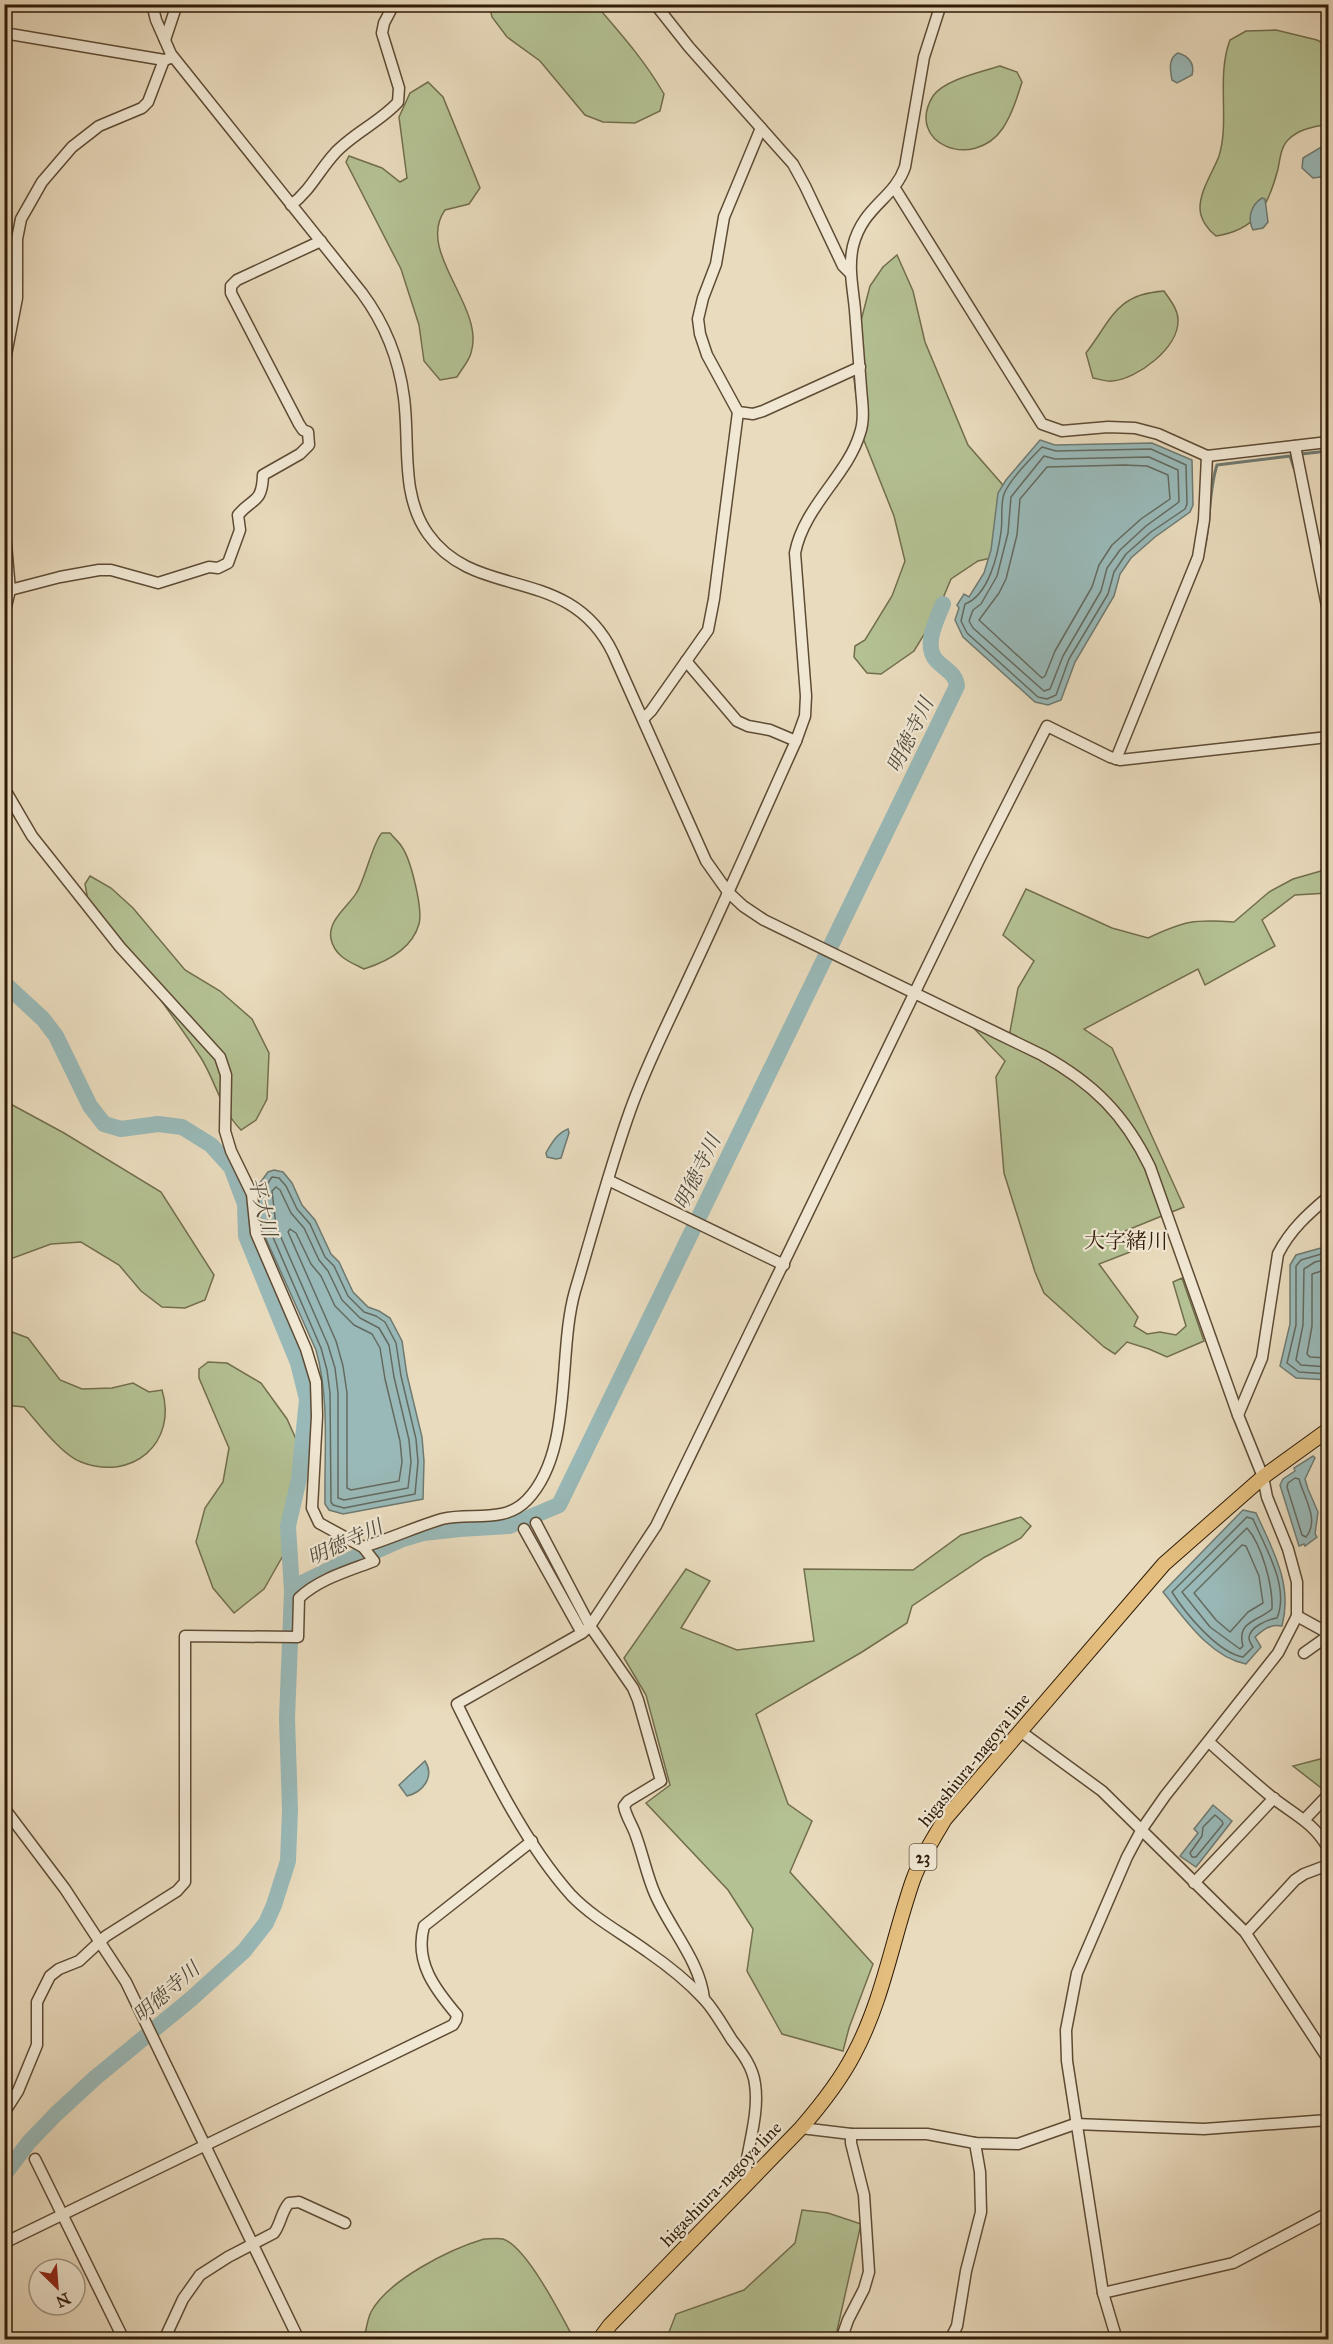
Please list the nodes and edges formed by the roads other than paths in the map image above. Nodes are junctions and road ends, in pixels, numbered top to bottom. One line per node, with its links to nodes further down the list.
1 (152, 4): 7 (street)
2 (177, 4): 7 (street)
3 (394, 4): 11 (street)
4 (655, 4): 9 (street)
5 (941, 4): 10 (street)
6 (4, 33): 8 (street)
7 (165, 40): 8 (street)
8 (169, 59): 11 (street); 15 (street)
9 (761, 128): 13 (street); 18 (street)
10 (894, 187): 13 (street); 21 (street)
11 (291, 205): 12 (street)
12 (321, 241): 23 (street); 27 (street)
13 (850, 273): 17 (street)
14 (4, 287): 15 (street)
15 (16, 290): 16 (street)
16 (4, 364)
17 (860, 367): 18 (street); 29 (street)
18 (738, 412): 26 (street)
19 (1329, 442): 20 (street)
20 (1295, 446): 21 (street); 24 (street)
21 (1207, 456): 30 (street)
22 (4, 521): 23 (street)
23 (9, 590): 25 (street)
24 (1329, 611)
25 (4, 615)
26 (686, 661): 27 (street); 29 (street)
27 (643, 718): 32 (street)
28 (1329, 737): 30 (street)
29 (796, 741): 32 (street)
30 (1116, 759): 33 (street)
31 (4, 788): 42 (street)
32 (728, 892): 33 (street); 34 (street)
33 (915, 993): 36 (street); 37 (street)
34 (608, 1179): 36 (street); 42 (street)
35 (1329, 1197): 37 (street)
36 (784, 1265): 44 (street)
37 (1238, 1415): 39 (street)
38 (1329, 1430): 39 (main road, higashiura-nagoya line / 23)
39 (1263, 1476): 43 (street); 47 (main road, higashiura-nagoya line / 23)
40 (536, 1522): 44 (street)
41 (524, 1529): 44 (street)
42 (363, 1547): 59 (street)
43 (1297, 1616): 45 (street); 48 (street)
44 (586, 1629): 54 (street); 60 (street)
45 (1329, 1634): 46 (street)
46 (1304, 1653)
47 (1020, 1731): 53 (street); 65 (main road, higashiura-nagoya line / 23)
48 (1209, 1742): 50 (street); 53 (street)
49 (1329, 1796): 52 (street)
50 (1274, 1798): 52 (street); 57 (street)
51 (4, 1808): 59 (street)
52 (1305, 1819): 55 (street)
53 (1142, 1829): 57 (street); 64 (street)
54 (532, 1841): 60 (street); 68 (street)
55 (1329, 1848)
56 (1329, 1865): 58 (street)
57 (1194, 1883): 58 (street)
58 (1246, 1933): 61 (street)
59 (101, 1941): 62 (street); 68 (street)
60 (704, 1999): 70 (street)
61 (1329, 2059)
62 (4, 2112)
63 (1329, 2120): 64 (street)
64 (1075, 2124): 67 (street); 76 (street)
65 (801, 2128): 66 (street); 70 (main road, higashiura-nagoya line / 23)
66 (851, 2134): 67 (street); 81 (street)
67 (975, 2143): 82 (street)
68 (206, 2147): 72 (street); 75 (street)
69 (35, 2160): 72 (street)
70 (751, 2179): 80 (main road, higashiura-nagoya line / 23)
71 (1329, 2213): 76 (street)
72 (64, 2215): 74 (street); 77 (street)
73 (345, 2223): 75 (street)
74 (4, 2243)
75 (251, 2244): 78 (street); 79 (street)
76 (1103, 2293): 83 (street)
77 (124, 2340)
78 (164, 2340)
79 (299, 2340)
80 (599, 2340)
81 (842, 2340)
82 (950, 2340)
83 (1117, 2340)

